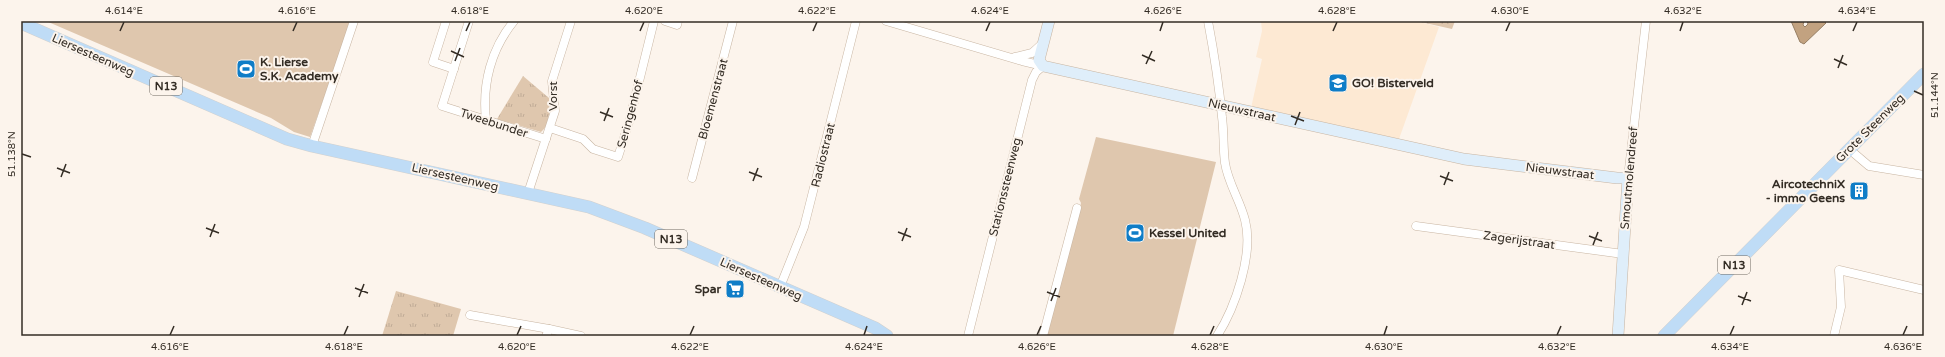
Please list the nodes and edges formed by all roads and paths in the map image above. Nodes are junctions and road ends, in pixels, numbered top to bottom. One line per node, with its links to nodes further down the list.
1 (354, 21): 25 (street)
2 (446, 21): 19 (street)
3 (469, 21): 19 (street)
4 (514, 21): 22 (street)
5 (570, 21): 23 (street, Vorst)
6 (654, 21): 23 (street, Seringenhof)
7 (665, 21): 8 (street)
8 (678, 21)
9 (733, 21): 28 (street, Bloemenstraat)
10 (856, 21): 34 (street, Radiostraat)
11 (886, 21): 17 (street, Nieuwstraat)
12 (1049, 21): 16 (street)
13 (1208, 21): 21 (street)
14 (1646, 21): 29 (street, Smoutmolendreef)
15 (21, 23): 25 (main road, Liersesteenweg / N13)
16 (1043, 42): 17 (street); 18 (street)
17 (1012, 57): 18 (street, Nieuwstraat)
18 (1043, 66): 21 (street, Nieuwstraat); 40 (street, Stationssteenweg)
19 (454, 69): 22 (street, Tweebunder)
20 (1924, 74): 26 (main road, Grote Steenweg / N13)
21 (1220, 105): 29 (street, Nieuwstraat); 42 (street)
22 (486, 120): 24 (street, Tweebunder)
23 (550, 128): 24 (street, Vorst)
24 (546, 139): 30 (street, Vorst)
25 (312, 146): 30 (main road, Liersesteenweg / N13)
26 (1849, 149): 27 (street); 44 (main road, Grote Steenweg / N13)
27 (1924, 175)
28 (692, 178)
29 (1628, 178): 33 (street, Smoutmolendreef)
30 (528, 193): 34 (main road, Liersesteenweg / N13)
31 (1077, 208): 41 (street)
32 (1416, 226): 33 (street, Zagerijstraat)
33 (1623, 254): 43 (street, Smoutmolendreef)
34 (780, 287): 39 (main road, Liersesteenweg / N13)
35 (1924, 290): 45 (street)
36 (470, 315): 37 (street)
37 (548, 333): 38 (street)
38 (581, 336)
39 (888, 336)
40 (968, 336)
41 (1043, 336)
42 (1217, 336)
43 (1618, 336)
44 (1664, 336)
45 (1834, 336)

